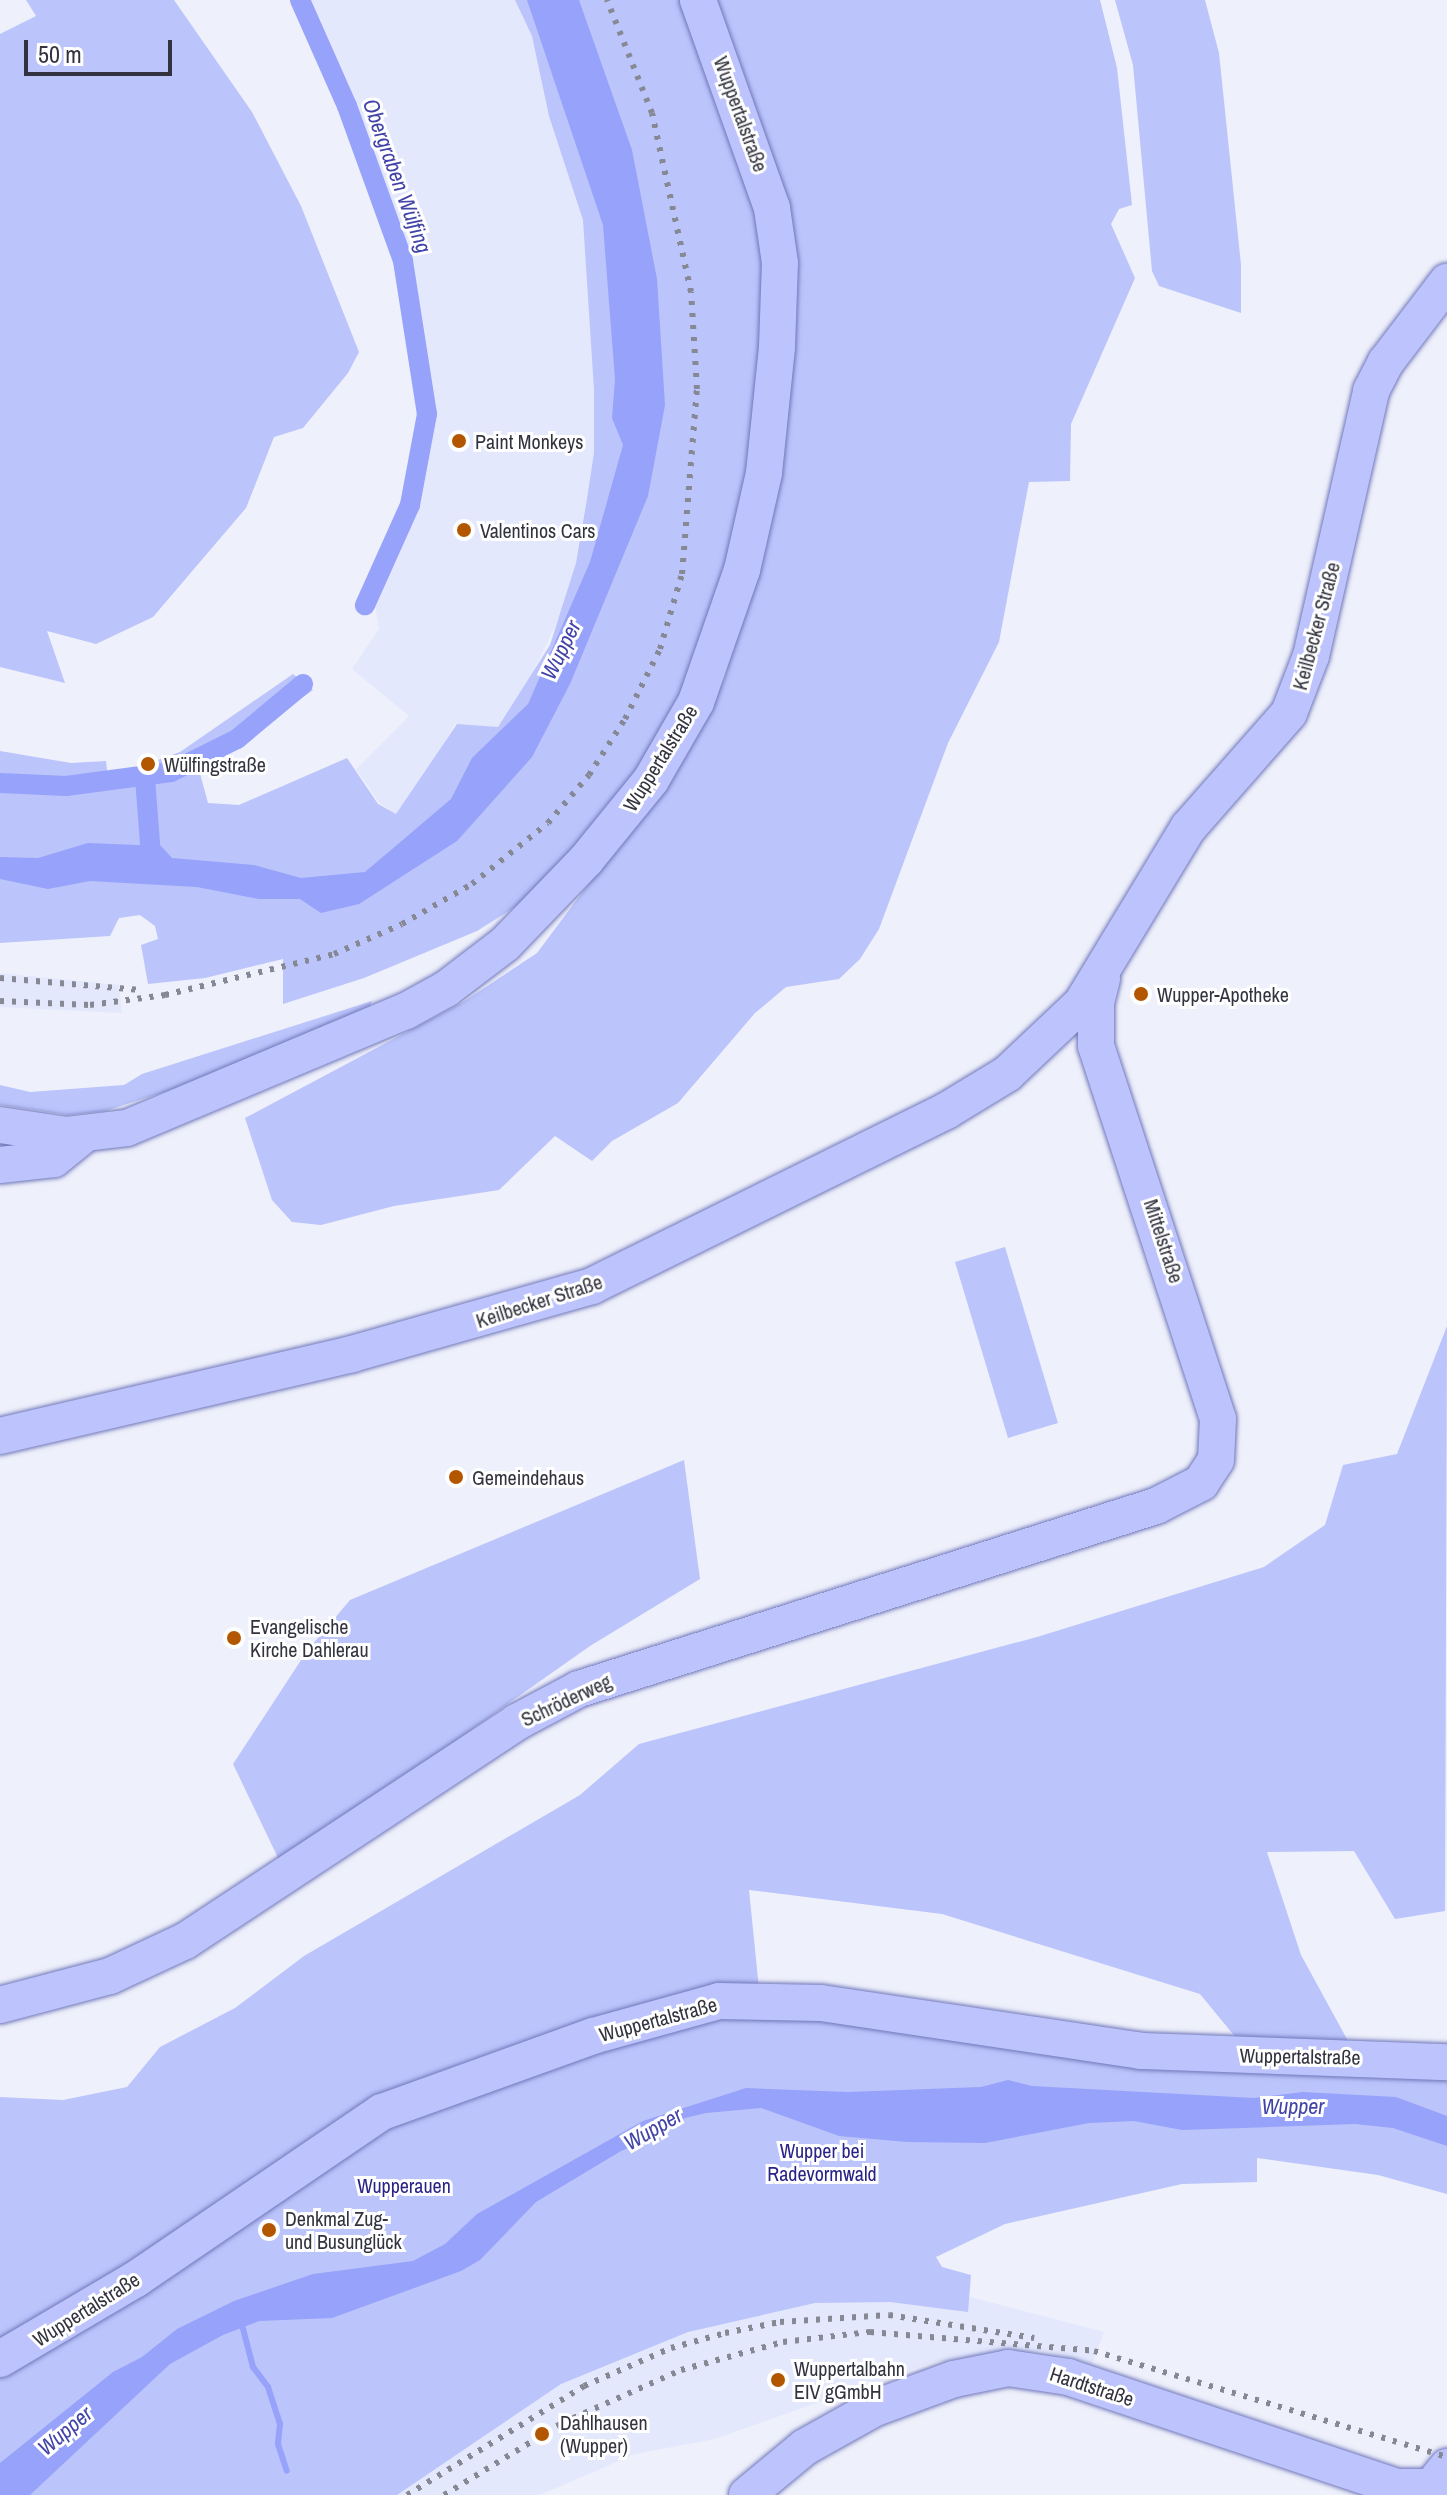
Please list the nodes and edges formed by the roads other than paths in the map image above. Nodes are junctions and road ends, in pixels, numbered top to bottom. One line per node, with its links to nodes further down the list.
1 (698, 0): 7 (main road, Wuppertalstraße)
2 (1447, 282): 3 (main road, Keilbecker Straße)
3 (1104, 974): 4 (main road, Keilbecker Straße); 5 (main road, Mittelstraße)
4 (1033, 1052): 5 (main road); 9 (main road, Keilbecker Straße)
5 (1102, 1064): 10 (main road, Mittelstraße)
6 (0, 1125): 7 (main road, Wuppertalstraße)
7 (84, 1135): 8 (main road)
8 (0, 1165)
9 (0, 1436)
10 (1181, 1497): 11 (main road, Schröderweg)
11 (0, 2005)
12 (1447, 2062): 13 (main road, Wuppertalstraße)
13 (0, 2359)
14 (1447, 2467): 15 (main road, Hardtstraße)
15 (747, 2495)

